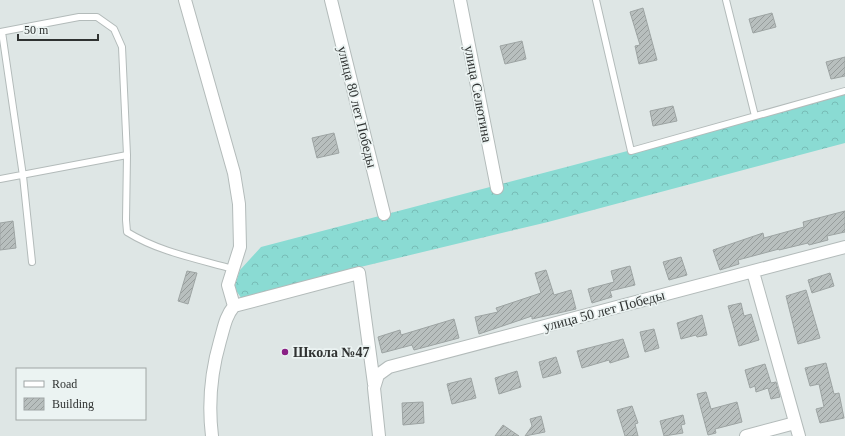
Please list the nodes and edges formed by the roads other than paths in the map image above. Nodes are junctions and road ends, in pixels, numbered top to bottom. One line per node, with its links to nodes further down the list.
1 (185, 0): 16 (street)
2 (330, 0): 13 (street, улица 80 лет Победы)
3 (460, 0): 12 (street, улица Селютина)
4 (596, 0): 8 (lane)
5 (726, 0): 8 (lane)
6 (1, 32): 9 (lane); 10 (lane)
7 (845, 91): 8 (lane)
8 (754, 116)
9 (127, 156): 10 (lane); 16 (lane)
10 (23, 176): 11 (lane); 15 (lane)
11 (0, 179)
12 (497, 188)
13 (384, 214)
14 (845, 247): 17 (street, улица 50 лет Победы)
15 (32, 262)
16 (233, 269): 18 (street)
17 (752, 272): 19 (street, улица 50 лет Победы); 20 (street)
18 (234, 306): 19 (street); 21 (street)
19 (374, 388): 22 (street)
20 (795, 422): 23 (street); 24 (street)
21 (212, 436)
22 (379, 436)
23 (746, 436)
24 (799, 436)

